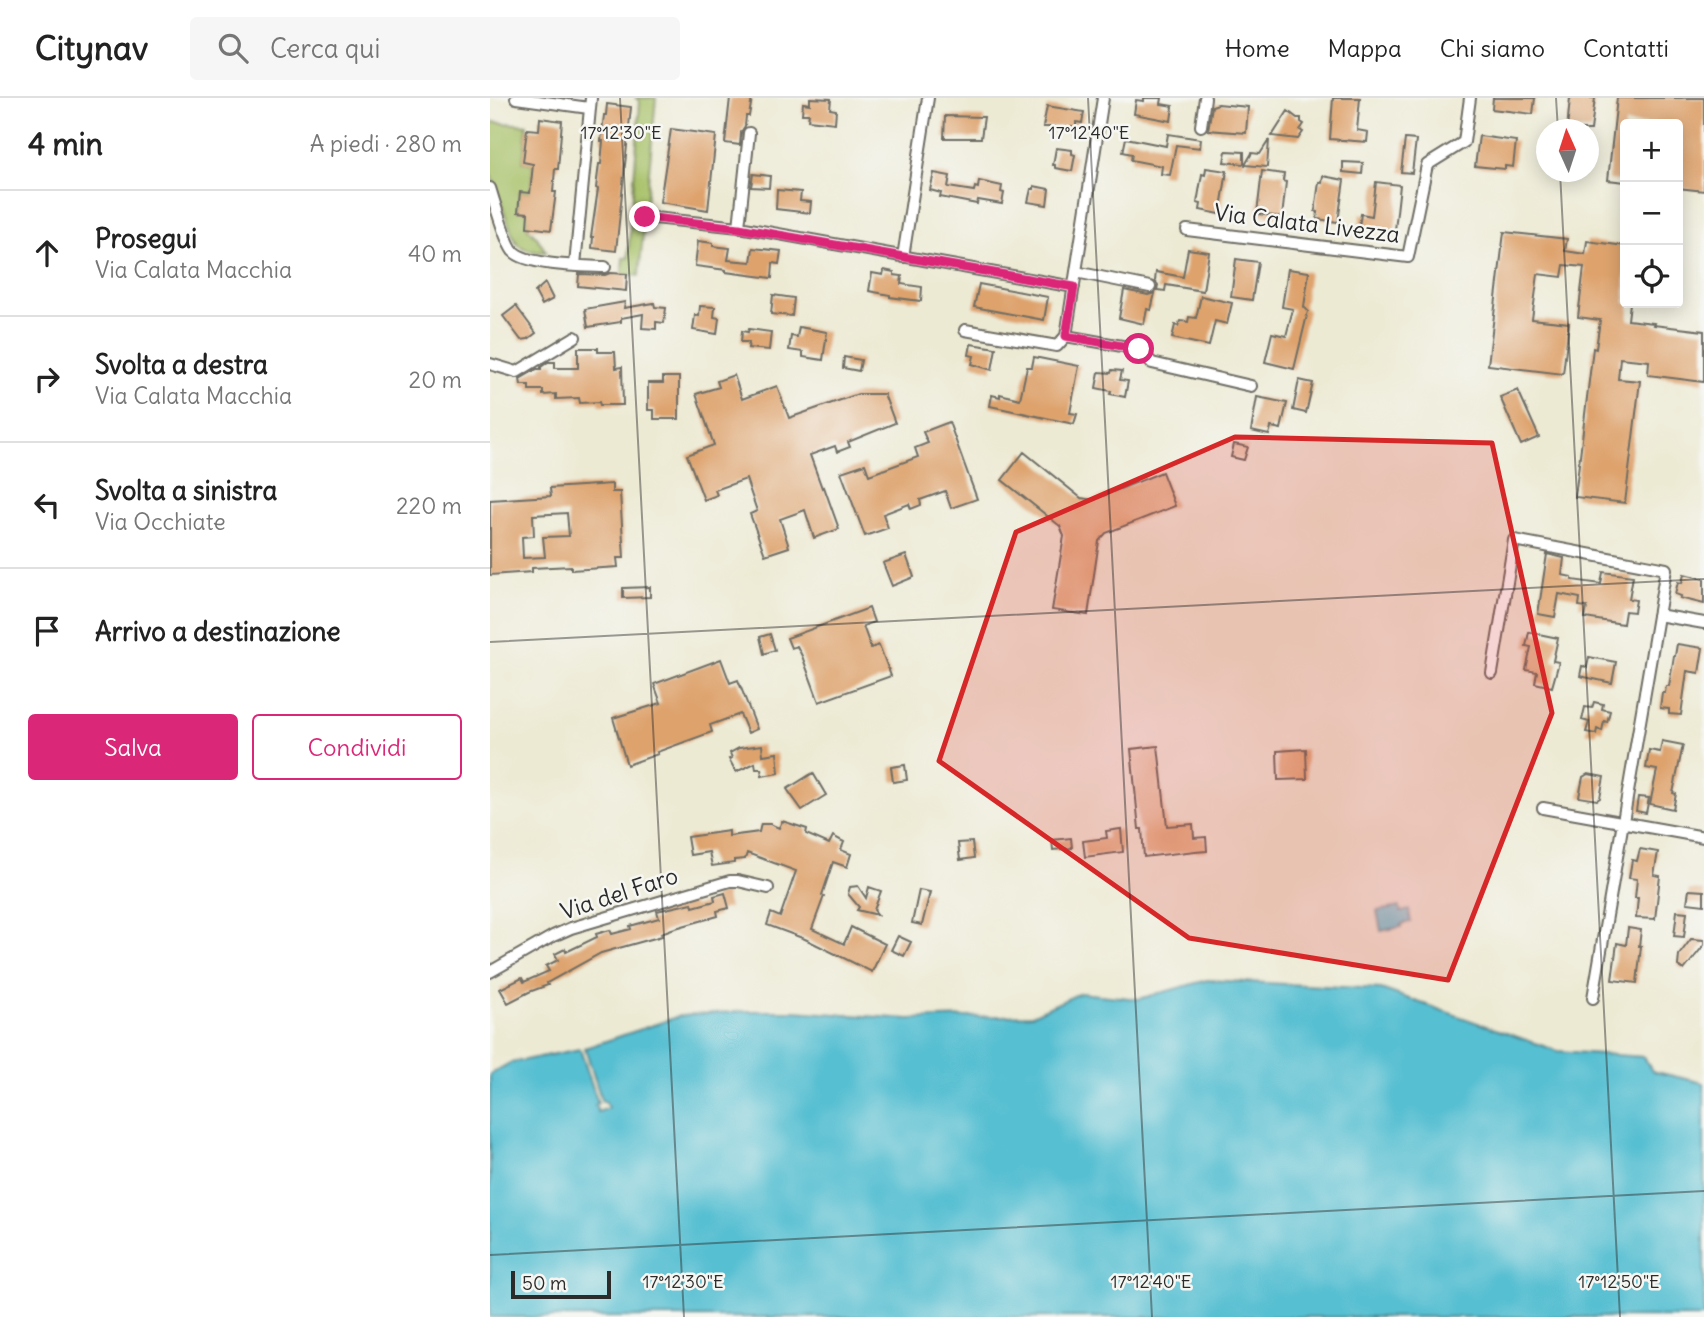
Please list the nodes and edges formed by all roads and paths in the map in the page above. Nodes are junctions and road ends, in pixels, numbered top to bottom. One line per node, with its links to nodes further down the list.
1 (516, 98): 6 (street)
2 (928, 98): 13 (street)
3 (1103, 98): 16 (street)
4 (1205, 98): 7 (street)
5 (1470, 98): 12 (street, Via Calata Livezza)
6 (590, 103): 14 (street)
7 (1201, 126)
8 (749, 134): 11 (street)
9 (491, 193): 14 (street)
10 (645, 217): 11 (street)
11 (739, 228): 13 (street)
12 (1186, 230)
13 (904, 257): 17 (street)
14 (575, 265): 15 (street)
15 (605, 267)
16 (1076, 272): 17 (street); 18 (street)
17 (1074, 287): 20 (street)
18 (1150, 287)
19 (965, 330): 20 (street)
20 (1066, 336): 23 (street)
21 (575, 337): 22 (street)
22 (490, 364)
23 (1251, 386)
24 (1658, 615): 25 (street); 26 (street); 28 (street)
25 (1704, 622)
26 (1492, 673)
27 (1543, 808): 28 (street)
28 (1622, 823): 29 (street); 32 (street)
29 (1704, 837)
30 (768, 888): 31 (street, Via del Faro)
31 (490, 972)
32 (1593, 998)

